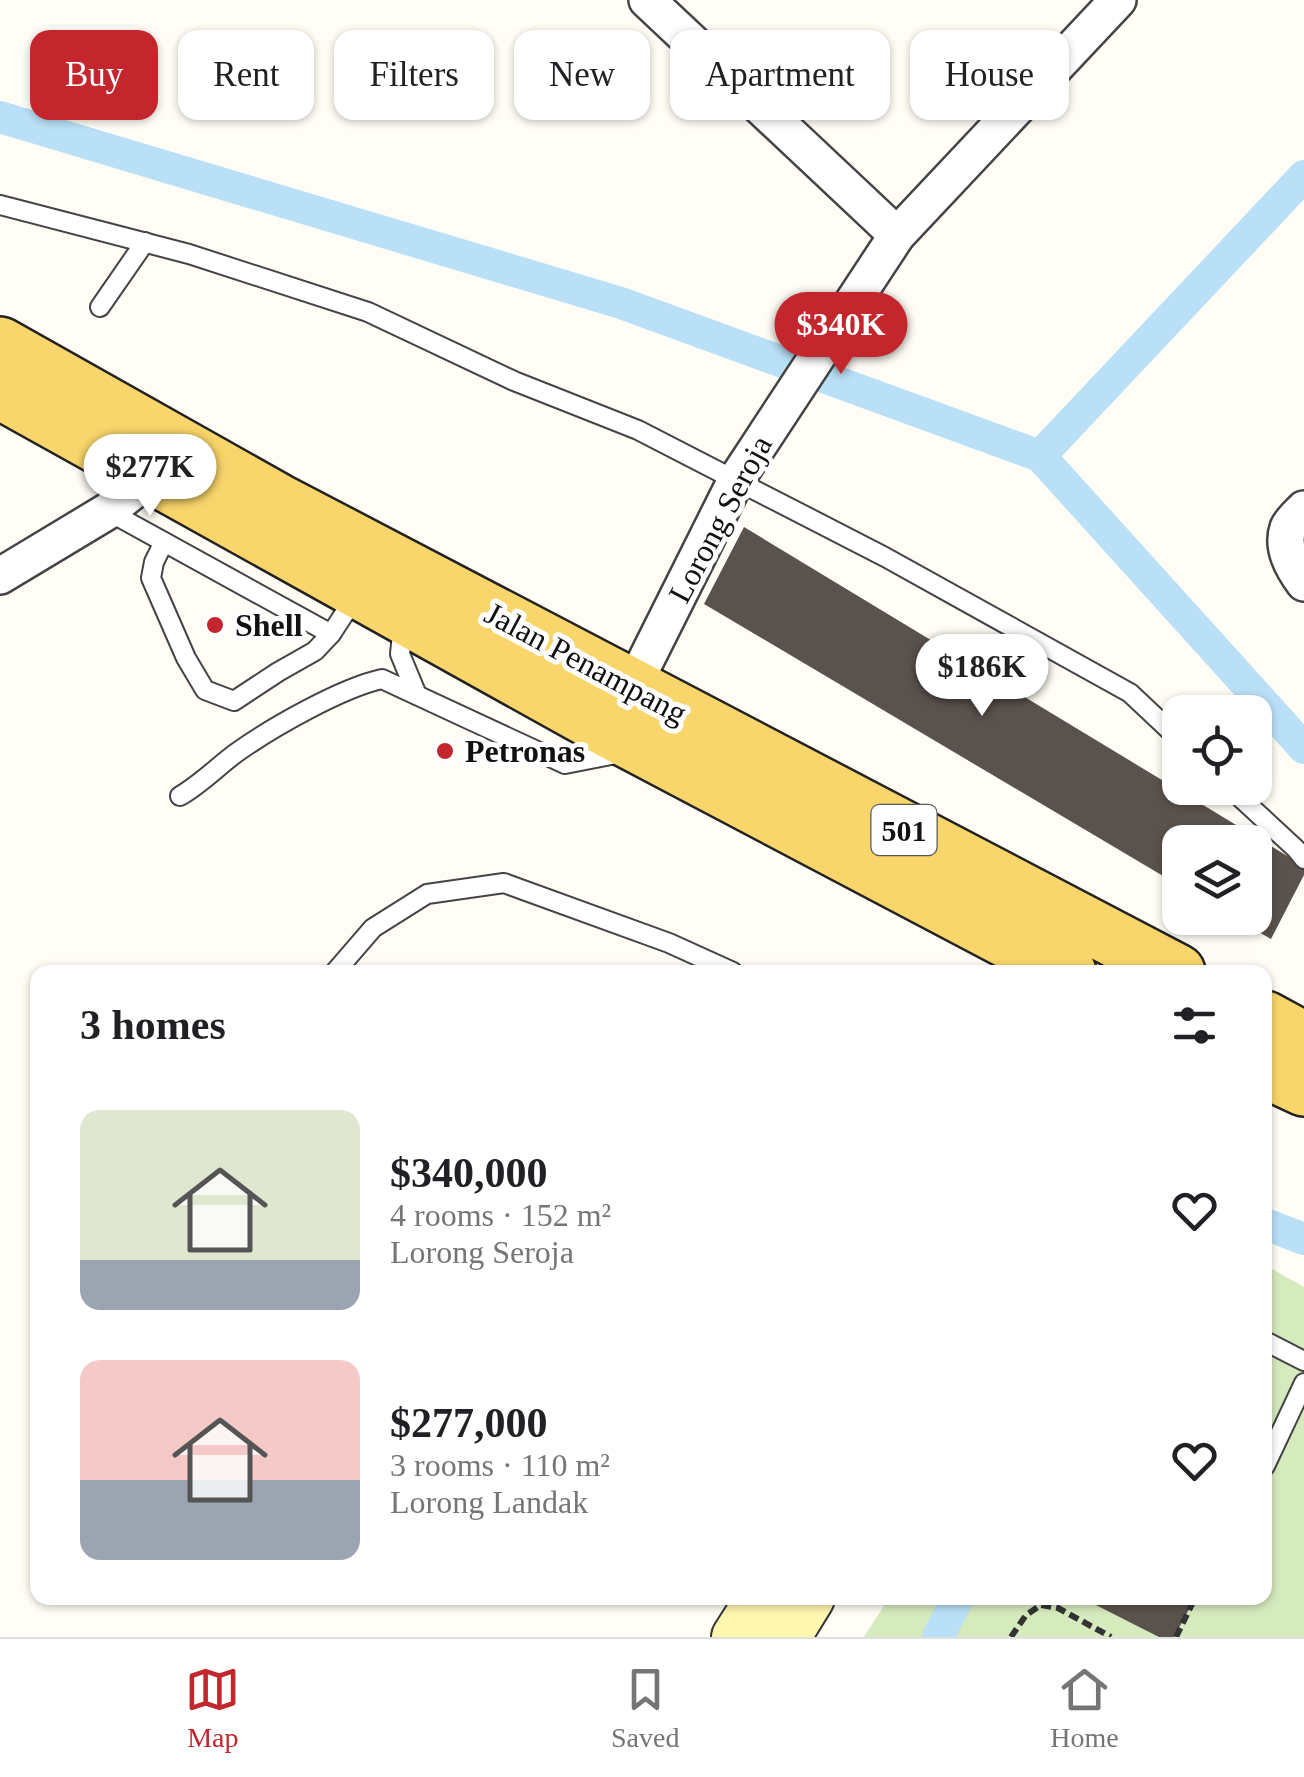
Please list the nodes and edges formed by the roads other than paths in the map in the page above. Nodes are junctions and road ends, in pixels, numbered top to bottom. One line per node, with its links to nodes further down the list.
1 (648, 0): 4 (street)
2 (1118, 0): 4 (street, Lorong Seroja)
3 (0, 205): 5 (lane)
4 (897, 235): 11 (street, Lorong Seroja)
5 (145, 242): 6 (lane); 11 (lane)
6 (100, 307)
7 (0, 346): 9 (main road, Jalan Penampang / 501)
8 (0, 391): 10 (main road, Jalan Penampang / 501)
9 (128, 417): 10 (main road); 12 (main road, Jalan Penampang / 501)
10 (152, 476): 12 (main road); 14 (street); 18 (main road, Jalan Penampang / 501)
11 (736, 480): 20 (street, Lorong Seroja); 21 (lane)
12 (277, 501): 20 (main road, Jalan Penampang / 501)
13 (1304, 509): 17 (street)
14 (108, 511): 15 (lane); 16 (street)
15 (164, 542): 18 (lane); 18 (lane)
16 (0, 576)
17 (1304, 583)
18 (364, 614): 19 (lane); 20 (main road, Jalan Penampang / 501)
19 (416, 694): 20 (lane); 22 (lane)
20 (629, 722): 25 (main road, Jalan Penampang / 501); 30 (main road, Jalan Penampang / 501)
21 (1162, 723)
22 (180, 796)
23 (1248, 805): 24 (lane)
24 (1304, 859)
25 (974, 923): 28 (main road); 29 (main road, Jalan Penampang / 501)
26 (341, 965): 27 (lane)
27 (718, 965)
28 (1020, 965)
29 (1055, 965)
30 (1162, 965)
31 (1272, 1035): 32 (main road)
32 (1286, 1068)
33 (1272, 1344): 34 (lane)
34 (1304, 1361)
35 (1304, 1383): 36 (lane)
36 (1272, 1451)
37 (757, 1605): 39 (street)
38 (806, 1605): 40 (street)
39 (736, 1637)
40 (786, 1637)

